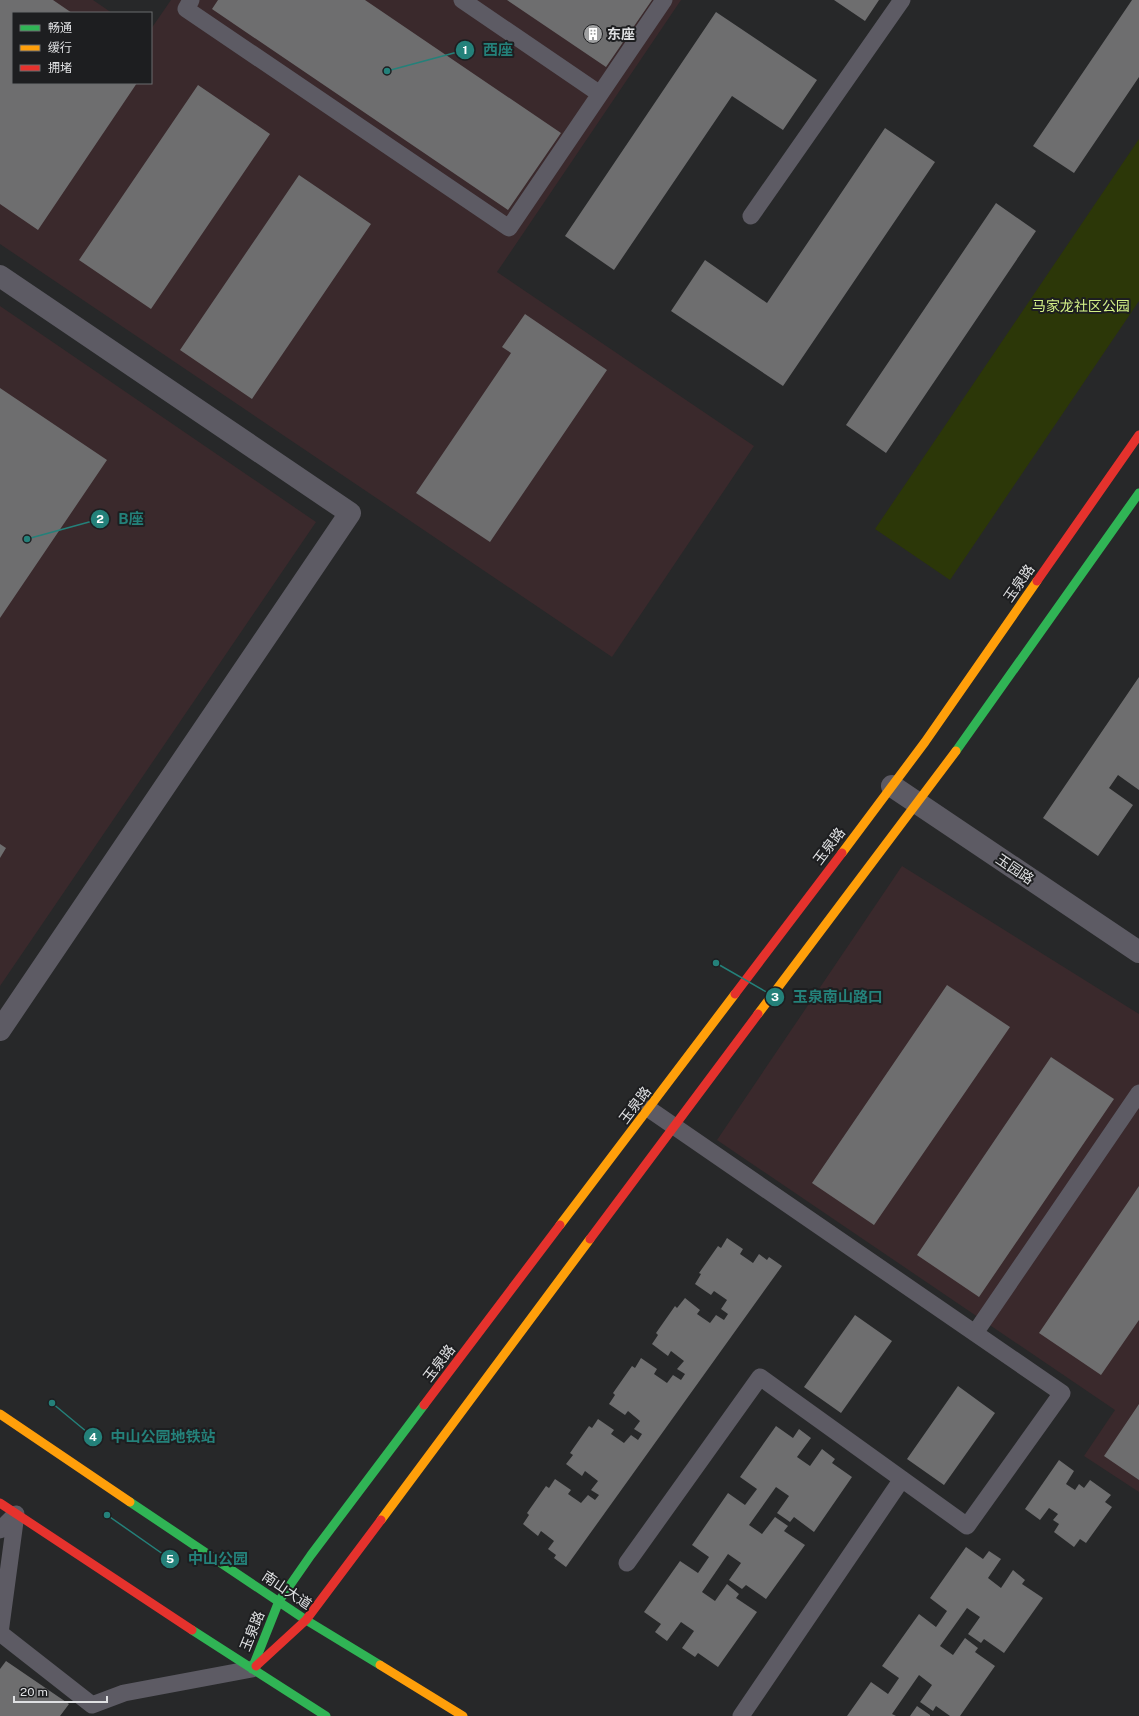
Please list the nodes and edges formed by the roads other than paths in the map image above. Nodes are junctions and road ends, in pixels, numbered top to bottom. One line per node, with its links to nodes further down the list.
1 (191, 0): 5 (lane)
2 (462, 0): 5 (lane)
3 (664, 0): 5 (lane)
4 (902, 0): 6 (lane)
5 (600, 94)
6 (751, 216)
7 (0, 276): 13 (street)
8 (1139, 435): 10 (street, 玉泉路)
9 (1139, 493): 11 (street, 玉泉路)
10 (892, 786): 11 (street, 玉园路); 15 (street, 玉泉路)
11 (917, 804): 12 (street, 玉园路); 16 (street, 玉泉路)
12 (1139, 952)
13 (0, 1030)
14 (1139, 1093): 17 (lane)
15 (649, 1109): 16 (lane); 24 (street, 玉泉路)
16 (674, 1126): 17 (lane); 25 (street, 玉泉路)
17 (975, 1333): 19 (lane)
18 (0, 1414): 24 (street, 南山大道)
19 (902, 1479): 23 (lane); 29 (lane)
20 (0, 1504): 21 (street)
21 (16, 1514): 22 (lane); 26 (street); 26 (lane)
22 (0, 1530)
23 (627, 1563)
24 (279, 1601): 25 (street, 南山大道); 26 (street, 玉泉路)
25 (306, 1620): 26 (street, 玉泉路); 28 (street, 南山大道)
26 (252, 1669): 27 (street)
27 (326, 1716)
28 (463, 1716)
29 (741, 1716)

